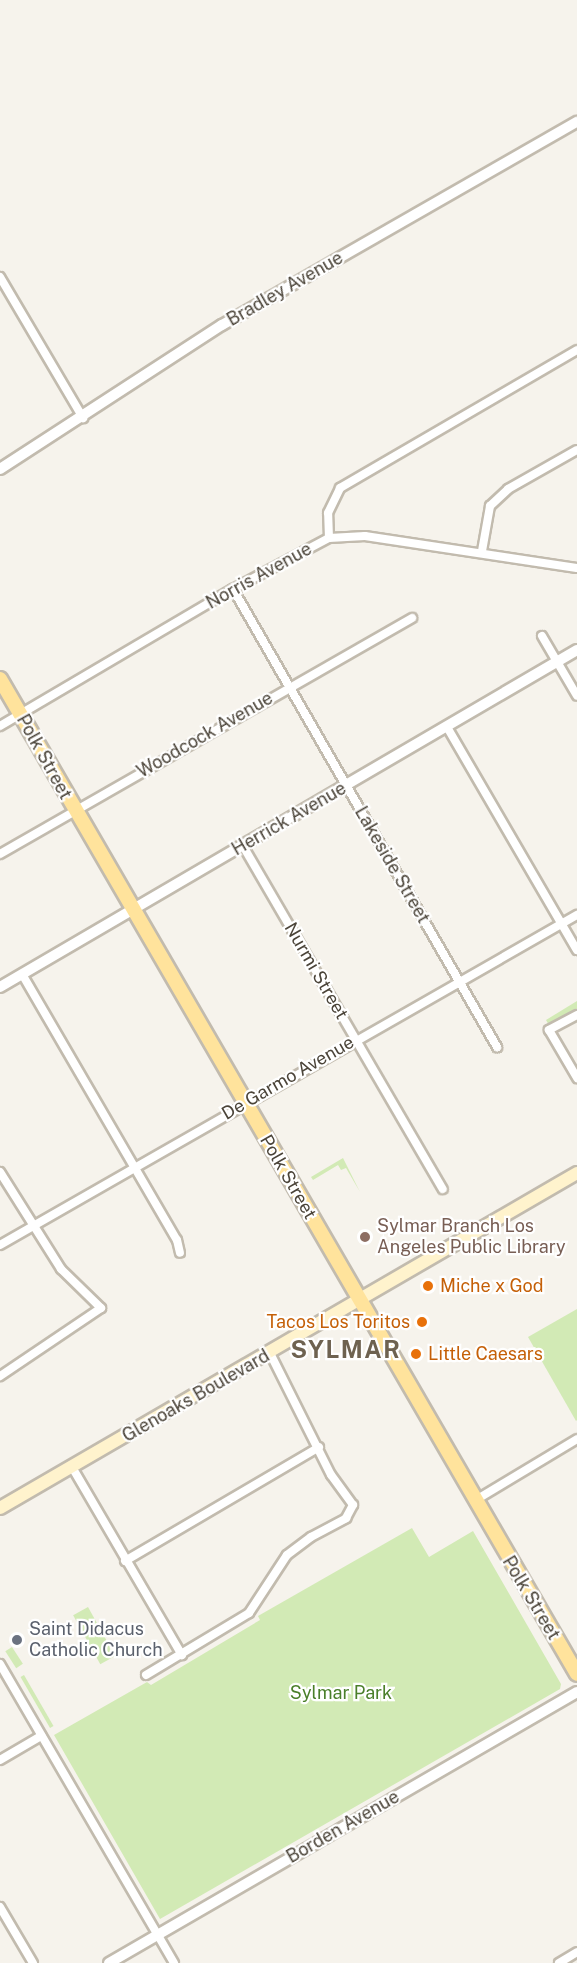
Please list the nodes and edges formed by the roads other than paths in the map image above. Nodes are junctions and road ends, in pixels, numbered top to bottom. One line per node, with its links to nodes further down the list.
1 (577, 122): 4 (street, Bradley Avenue)
2 (0, 277): 4 (street)
3 (577, 350): 7 (street, Norris Avenue)
4 (82, 418): 6 (street, Bradley Avenue)
5 (577, 450): 8 (street)
6 (1, 466)
7 (329, 538): 8 (street); 10 (street, Norris Avenue)
8 (482, 552): 9 (street)
9 (577, 568)
10 (233, 589): 16 (street, Lakeside Street); 18 (street, Norris Avenue)
11 (412, 618): 16 (street, Woodcock Avenue)
12 (542, 636): 14 (street)
13 (577, 650): 14 (street, Herrick Avenue)
14 (557, 661): 17 (street); 20 (street, Herrick Avenue)
15 (0, 679): 18 (main road, Polk Street)
16 (287, 688): 21 (street, Lakeside Street); 22 (street, Woodcock Avenue)
17 (577, 696)
18 (21, 715): 19 (street, Norris Avenue); 22 (main road, Polk Street)
19 (0, 726)
20 (447, 727): 21 (street, Herrick Avenue); 27 (street)
21 (346, 785): 23 (street, Herrick Avenue); 30 (street, Lakeside Street)
22 (75, 811): 24 (street, Woodcock Avenue); 25 (main road, Polk Street)
23 (243, 846): 25 (street, Herrick Avenue); 33 (street, Nurmi Street)
24 (0, 854)
25 (132, 909): 29 (street, Herrick Avenue); 36 (main road, Polk Street)
26 (577, 915): 27 (street, De Garmo Avenue)
27 (562, 924): 28 (street); 30 (street, De Garmo Avenue)
28 (577, 950)
29 (22, 974): 31 (street, Herrick Avenue); 37 (street)
30 (458, 980): 33 (street, De Garmo Avenue); 34 (street, Lakeside Street)
31 (0, 987)
32 (577, 1015): 35 (street)
33 (355, 1039): 36 (street, De Garmo Avenue); 40 (street, Nurmi Street)
34 (496, 1047)
35 (577, 1078)
36 (246, 1104): 37 (street, De Garmo Avenue); 44 (main road, Polk Street)
37 (133, 1167): 41 (street, De Garmo Avenue); 43 (street)
38 (0, 1172): 41 (street)
39 (577, 1173): 44 (main road, Glenoaks Boulevard)
40 (443, 1189)
41 (31, 1226): 42 (street, De Garmo Avenue); 46 (street)
42 (0, 1245)
43 (180, 1253)
44 (358, 1301): 45 (main road, Glenoaks Boulevard); 50 (main road, Polk Street)
45 (270, 1353): 48 (street); 49 (main road, Glenoaks Boulevard)
46 (0, 1376)
47 (577, 1439): 50 (street)
48 (319, 1446): 52 (street); 53 (street)
49 (72, 1467): 51 (main road, Glenoaks Boulevard); 52 (street)
50 (473, 1501): 55 (main road, Polk Street)
51 (0, 1508)
52 (124, 1560): 53 (street)
53 (182, 1655): 56 (street)
54 (0, 1664): 58 (street)
55 (577, 1674)
56 (146, 1676)
57 (577, 1692): 61 (street, Borden Avenue)
58 (41, 1736): 59 (street); 61 (street)
59 (0, 1760)
60 (0, 1907): 63 (street)
61 (158, 1934): 64 (street, Borden Avenue); 65 (street)
62 (577, 1952): 66 (street)
63 (33, 1963)
64 (109, 1963)
65 (174, 1963)
66 (559, 1963)

